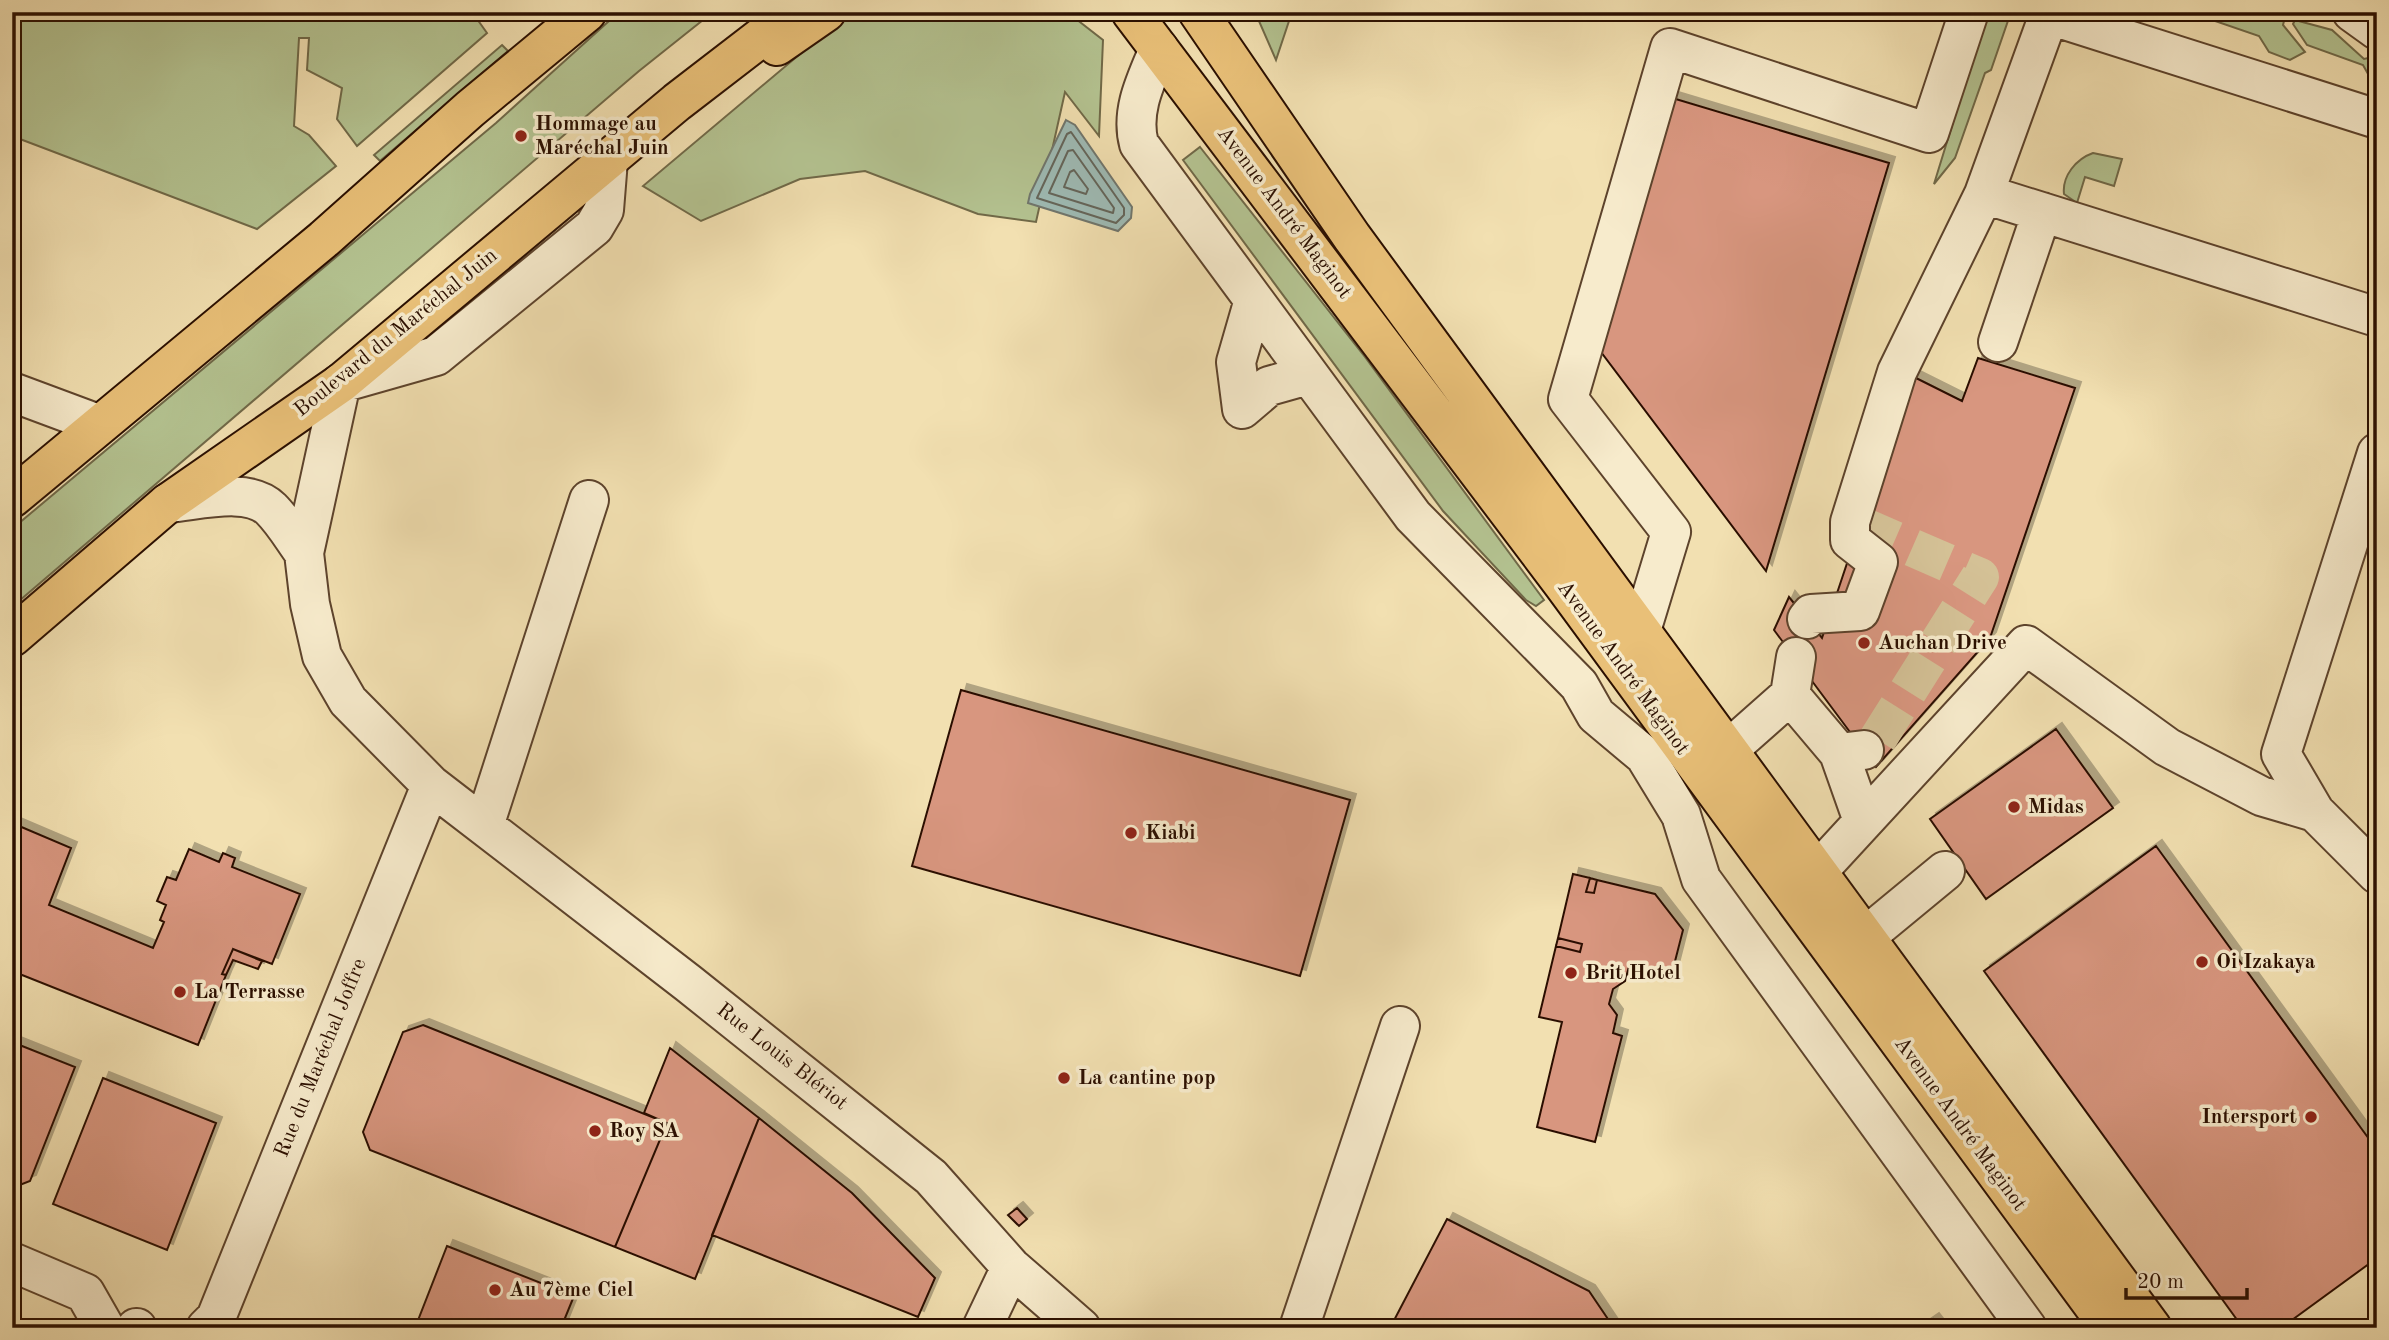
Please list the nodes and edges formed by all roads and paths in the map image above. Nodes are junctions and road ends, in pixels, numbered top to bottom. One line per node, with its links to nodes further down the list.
1 (587, 12): 22 (main road)
2 (757, 12): 12 (main road, Boulevard du Maréchal Juin)
3 (794, 12): 12 (main road, Boulevard du Maréchal Juin)
4 (826, 12): 12 (main road, Boulevard du Maréchal Juin)
5 (1131, 12): 11 (main road, Avenue André Maginot)
6 (1198, 12): 29 (main road, Avenue André Maginot)
7 (1969, 12): 29 (street)
8 (2352, 12): 10 (street)
9 (2049, 14): 13 (street); 14 (street)
10 (2377, 30)
11 (1159, 49): 16 (street); 34 (main road, Avenue André Maginot)
12 (677, 102): 20 (main road, Boulevard du Maréchal Juin)
13 (2377, 119)
14 (1984, 194): 15 (street); 28 (street)
15 (2042, 212): 17 (street); 18 (street)
16 (1253, 303): 19 (street); 19 (street)
17 (2377, 317)
18 (1998, 342)
19 (1308, 375): 36 (street)
20 (341, 383): 26 (main road, Boulevard du Maréchal Juin); 27 (street, Rue Louis Blériot)
21 (12, 392): 22 (street)
22 (98, 424): 24 (main road)
23 (2377, 453): 37 (street)
24 (12, 498)
25 (589, 500): 39 (street)
26 (168, 503): 27 (street, Rue Louis Blériot); 30 (main road, Boulevard du Maréchal Juin)
27 (303, 554): 35 (street, Rue Louis Blériot)
28 (1807, 619)
29 (1641, 631): 33 (main road, Avenue André Maginot)
30 (12, 637)
31 (1796, 657): 32 (street)
32 (1790, 695): 33 (street); 38 (street)
33 (1729, 749): 41 (main road, Avenue André Maginot)
34 (1692, 761): 36 (street); 53 (main road, Avenue André Maginot)
35 (431, 785): 39 (street, Rue Louis Blériot); 48 (street, Rue du Maréchal Joffre)
36 (1662, 785): 52 (street)
37 (2315, 812): 38 (street); 42 (street)
38 (1863, 821): 41 (street)
39 (485, 823): 46 (street, Rue Louis Blériot)
40 (1945, 871): 43 (street)
41 (1817, 872): 43 (main road, Avenue André Maginot)
42 (2377, 874)
43 (1866, 937): 54 (main road, Avenue André Maginot)
44 (1400, 1026): 51 (street)
45 (12, 1262): 47 (street)
46 (1011, 1267): 49 (street); 50 (street, Rue Louis Blériot)
47 (105, 1328)
48 (206, 1328)
49 (982, 1328)
50 (1081, 1328)
51 (1298, 1328)
52 (2026, 1328)
53 (2110, 1328)
54 (2152, 1328)

